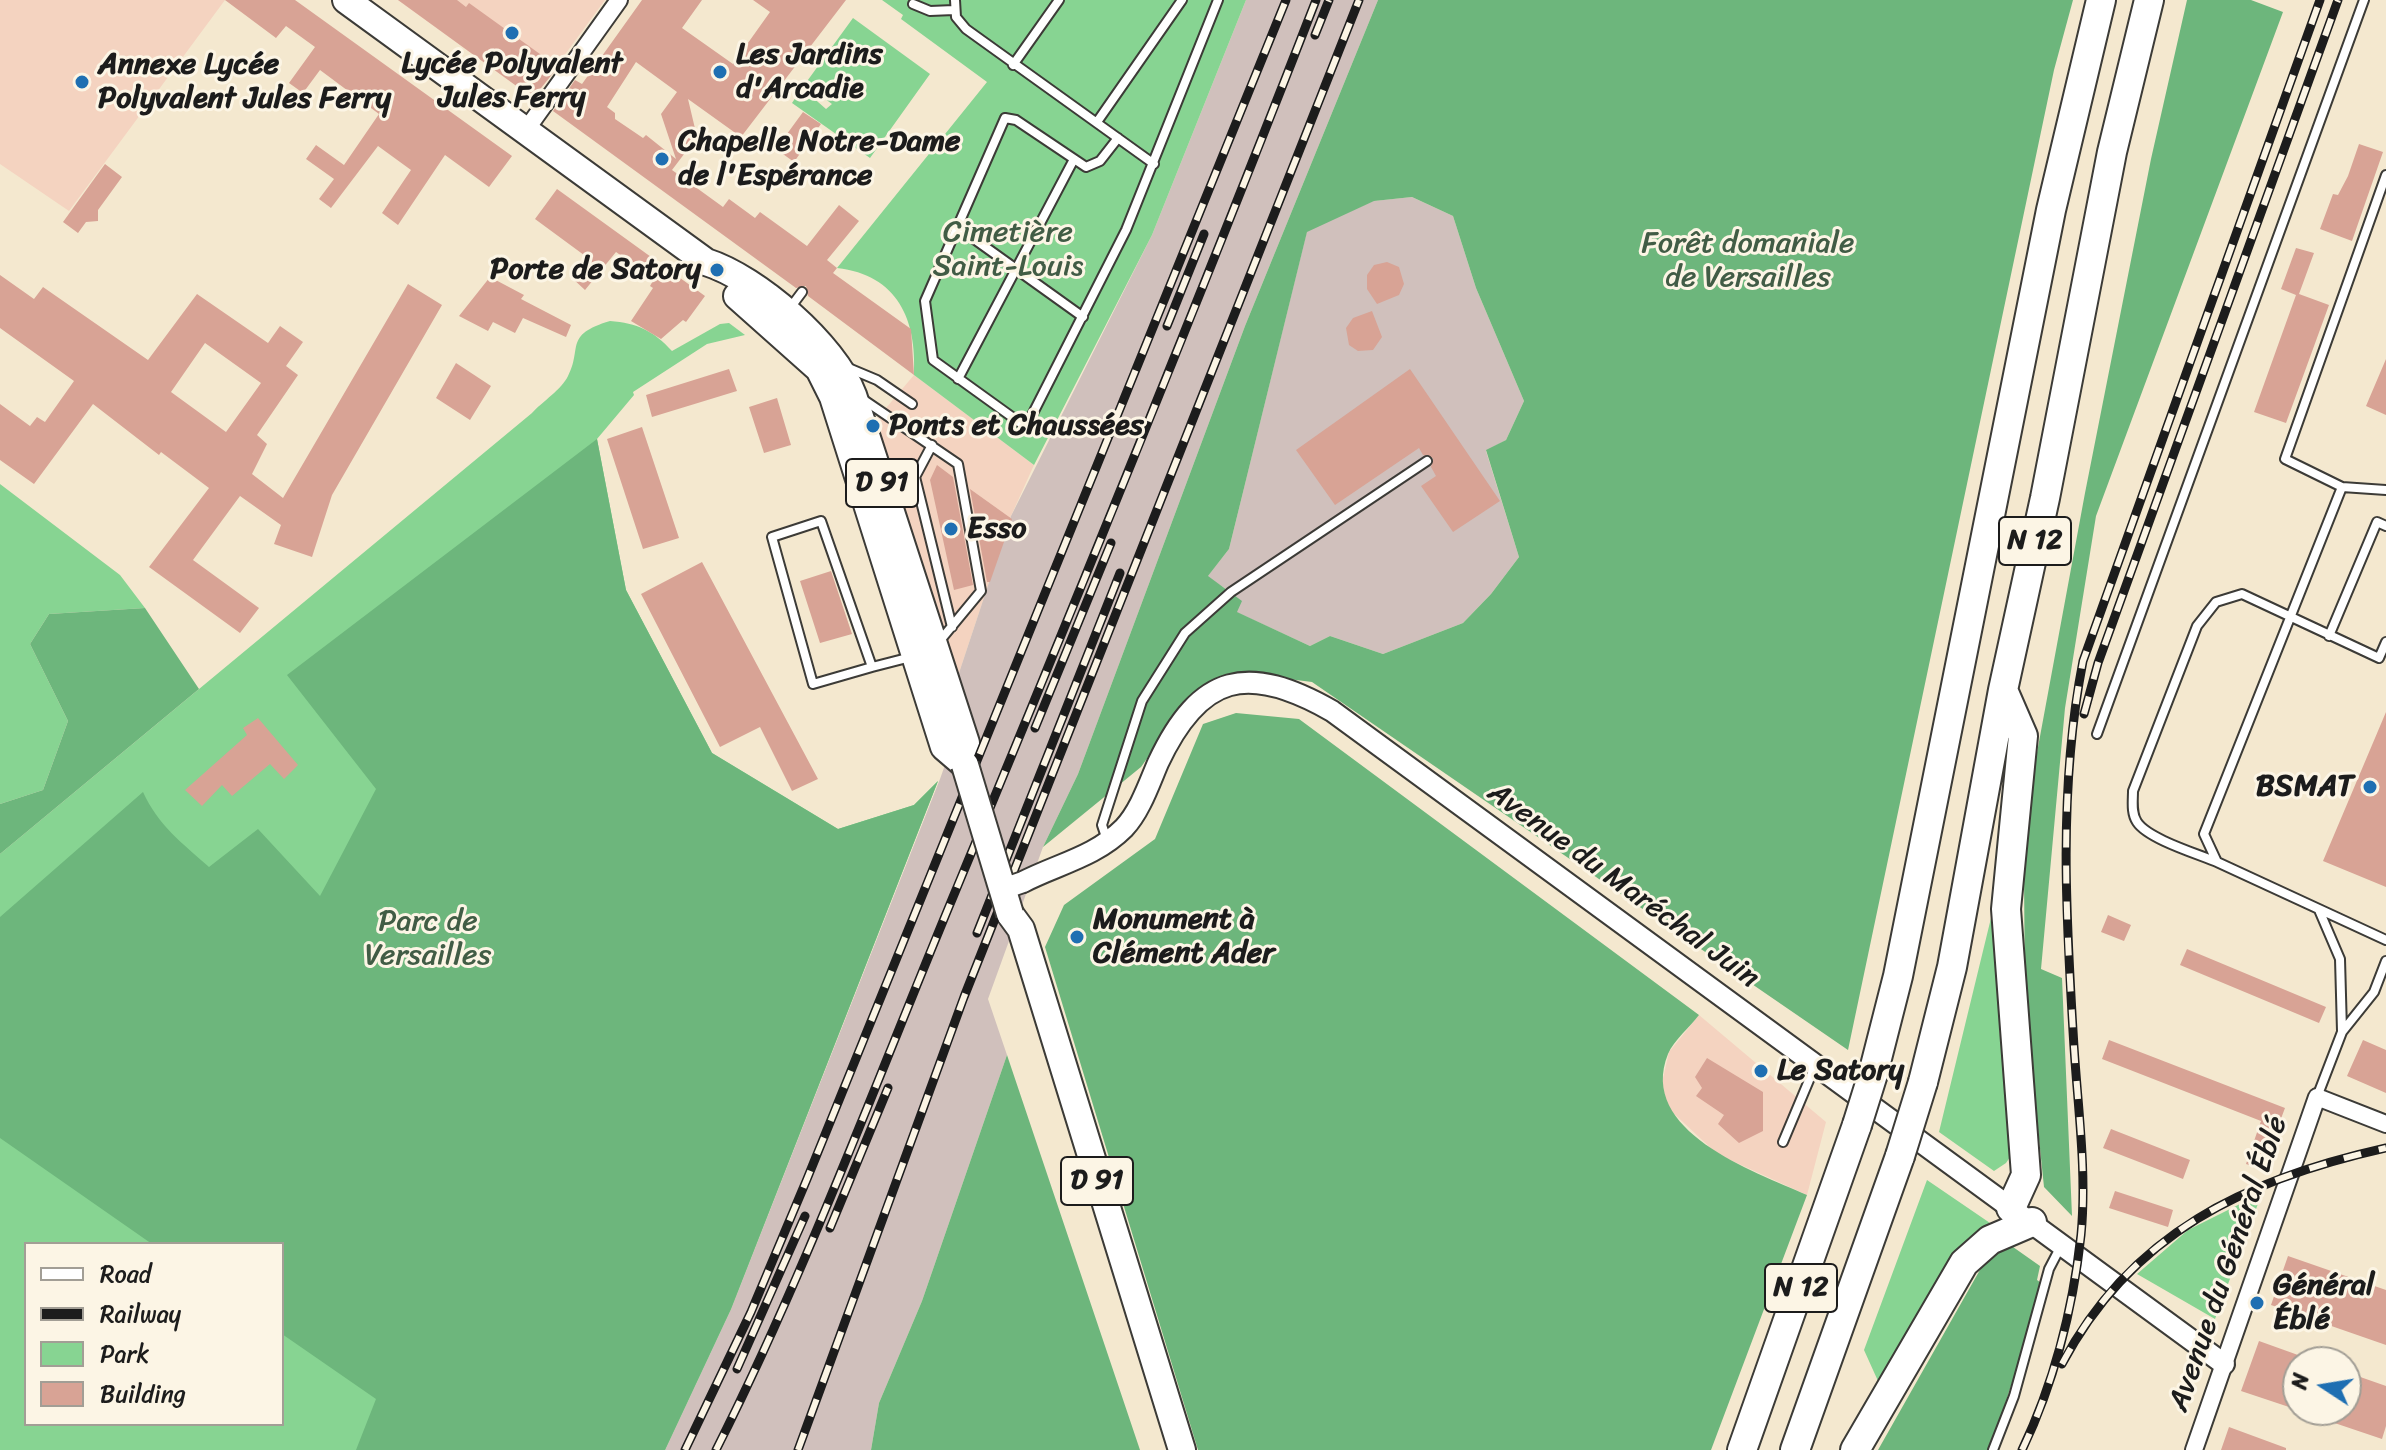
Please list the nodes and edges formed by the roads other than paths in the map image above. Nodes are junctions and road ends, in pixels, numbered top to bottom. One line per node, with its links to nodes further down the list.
1 (346, 0): 14 (main road, D 91)
2 (619, 0): 14 (street)
3 (955, 0): 11 (lane)
4 (1059, 0): 12 (lane)
5 (1182, 0): 13 (lane)
6 (1218, 0): 17 (lane)
7 (2101, 0): 57 (highway, N 12, bridge)
8 (2149, 0): 38 (highway, N 12)
9 (2364, 0): 39 (lane)
10 (913, 4): 11 (lane)
11 (954, 10): 12 (lane)
12 (1013, 65): 13 (lane)
13 (1097, 122): 15 (lane)
14 (526, 130): 23 (main road, D 91)
15 (1118, 138): 16 (lane); 17 (lane)
16 (1073, 161): 19 (lane); 20 (lane)
17 (1154, 164): 22 (lane)
18 (2386, 175): 30 (lane)
19 (956, 226): 20 (lane); 25 (lane)
20 (1016, 268): 22 (lane); 25 (lane)
21 (802, 292): 23 (lane)
22 (1083, 317): 25 (lane)
23 (780, 321): 24 (main road, D 91)
24 (828, 366): 26 (main road, D 91); 27 (lane); 35 (main road, D 91)
25 (958, 379)
26 (853, 395): 28 (lane); 35 (main road, D 91)
27 (912, 404)
28 (932, 445): 35 (lane); 35 (lane)
29 (1427, 461): 41 (lane)
30 (2342, 487): 31 (lane); 33 (lane)
31 (2386, 490)
32 (2386, 526): 34 (lane)
33 (2290, 618): 34 (lane); 42 (lane); 42 (lane)
34 (2329, 636): 36 (lane)
35 (932, 639): 37 (lane); 40 (main road, D 91); 40 (main road, D 91)
36 (2386, 642)
37 (872, 667): 37 (lane)
38 (2003, 690): 52 (highway); 58 (highway, N 12, bridge)
39 (2097, 734)
40 (965, 765): 43 (main road, D 91, bridge)
41 (1107, 841): 43 (street, Avenue du Maréchal Juin); 48 (street, Avenue du Maréchal Juin)
42 (2217, 862): 44 (lane)
43 (1012, 895): 55 (main road, D 91); 56 (main road, D 91)
44 (2319, 909): 45 (lane); 47 (lane)
45 (2386, 940)
46 (2386, 961): 47 (lane)
47 (2342, 1032): 49 (lane)
48 (1816, 1065): 51 (lane); 52 (street, Avenue du Maréchal Juin)
49 (2317, 1097): 50 (street); 54 (street, Avenue du Général Éblé)
50 (2386, 1124)
51 (1783, 1142)
52 (2022, 1215): 53 (street, Avenue du Maréchal Juin); 59 (highway)
53 (2062, 1245): 54 (street, Avenue du Maréchal Juin); 60 (lane)
54 (2224, 1364): 61 (street, Avenue du Général Éblé)
55 (1164, 1450)
56 (1182, 1450)
57 (1742, 1450)
58 (1795, 1450)
59 (1855, 1450)
60 (1993, 1450)
61 (2194, 1450)

